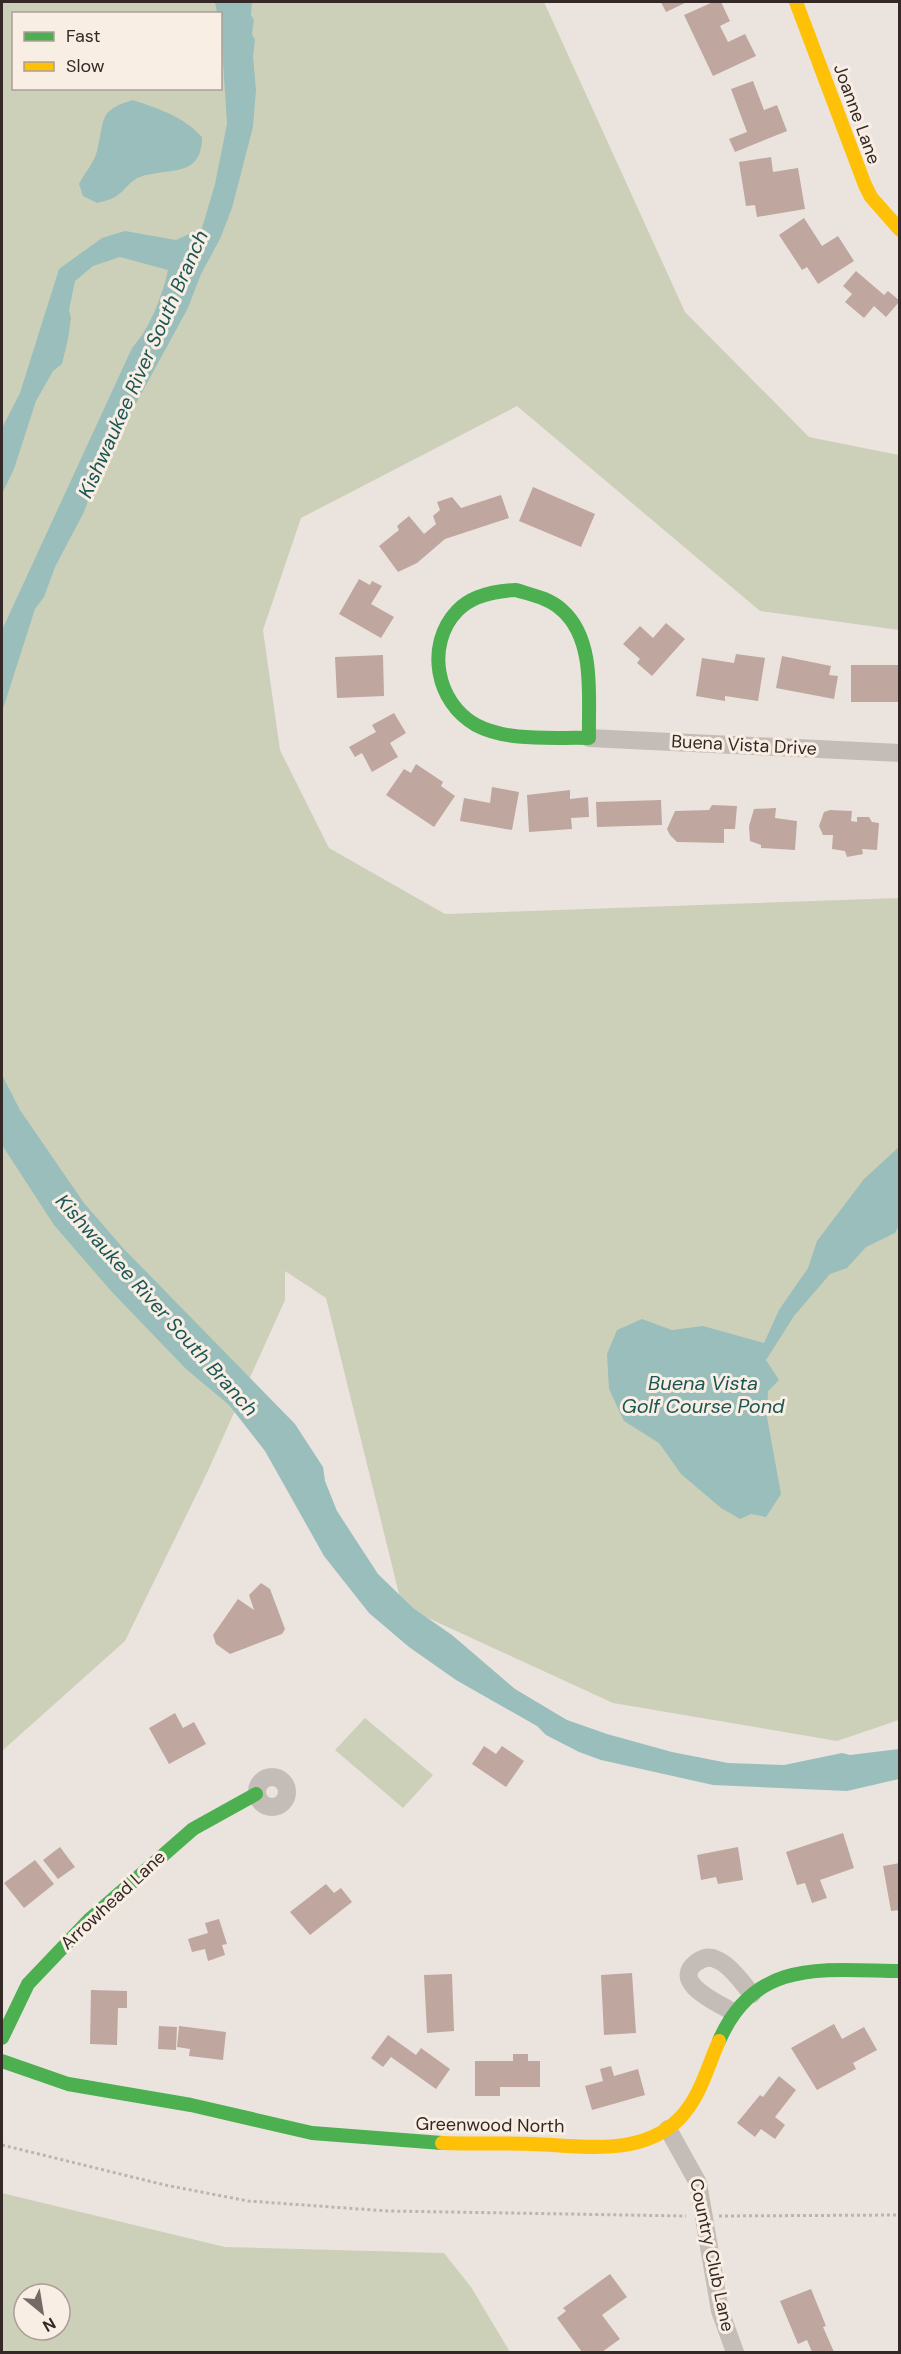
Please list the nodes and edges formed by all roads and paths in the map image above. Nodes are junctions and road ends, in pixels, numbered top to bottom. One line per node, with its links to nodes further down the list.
1 (796, 2): 2 (street, Joanne Lane)
2 (900, 230)
3 (590, 738): 3 (street, Buena Vista Drive); 4 (street, Buena Vista Drive)
4 (900, 753)
5 (256, 1794): 9 (street, Arrowhead Lane)
6 (900, 1971): 7 (street, Greenwood North)
7 (752, 1994): 8 (street, Greenwood North); 8 (street)
8 (733, 2012): 11 (street, Greenwood North)
9 (2, 2038)
10 (2, 2061): 11 (street, Greenwood North)
11 (668, 2128): 14 (street, Country Club Lane)
12 (2, 2145): 14 (path)
13 (900, 2215): 14 (path)
14 (703, 2216): 15 (street, Country Club Lane)
15 (735, 2352)

